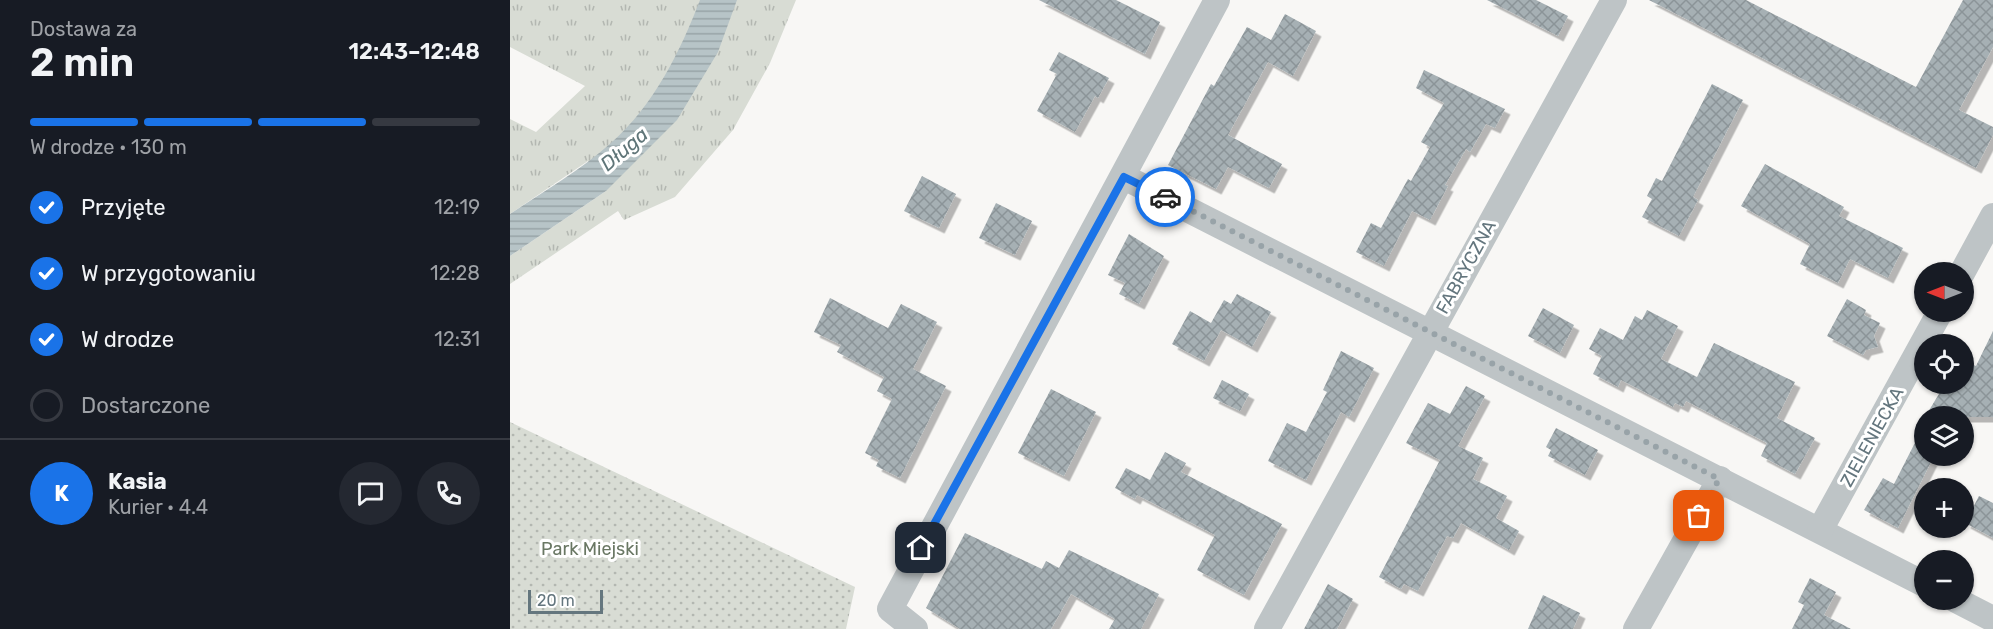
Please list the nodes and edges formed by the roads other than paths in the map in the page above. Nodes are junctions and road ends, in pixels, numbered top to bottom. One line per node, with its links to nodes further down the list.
1 (1217, 0): 3 (street)
2 (1614, 0): 7 (street, FABRYCZNA)
3 (1124, 177): 7 (street); 13 (street)
4 (1991, 225): 5 (street)
5 (1969, 262)
6 (1934, 322): 9 (street, ZIELENIECKA)
7 (1430, 332): 8 (street); 14 (street, FABRYCZNA)
8 (1719, 479): 9 (street); 15 (street)
9 (1820, 530): 10 (street)
10 (1914, 579)
11 (1974, 609): 12 (street)
12 (1993, 619)
13 (915, 629)
14 (1266, 629)
15 (1636, 629)

